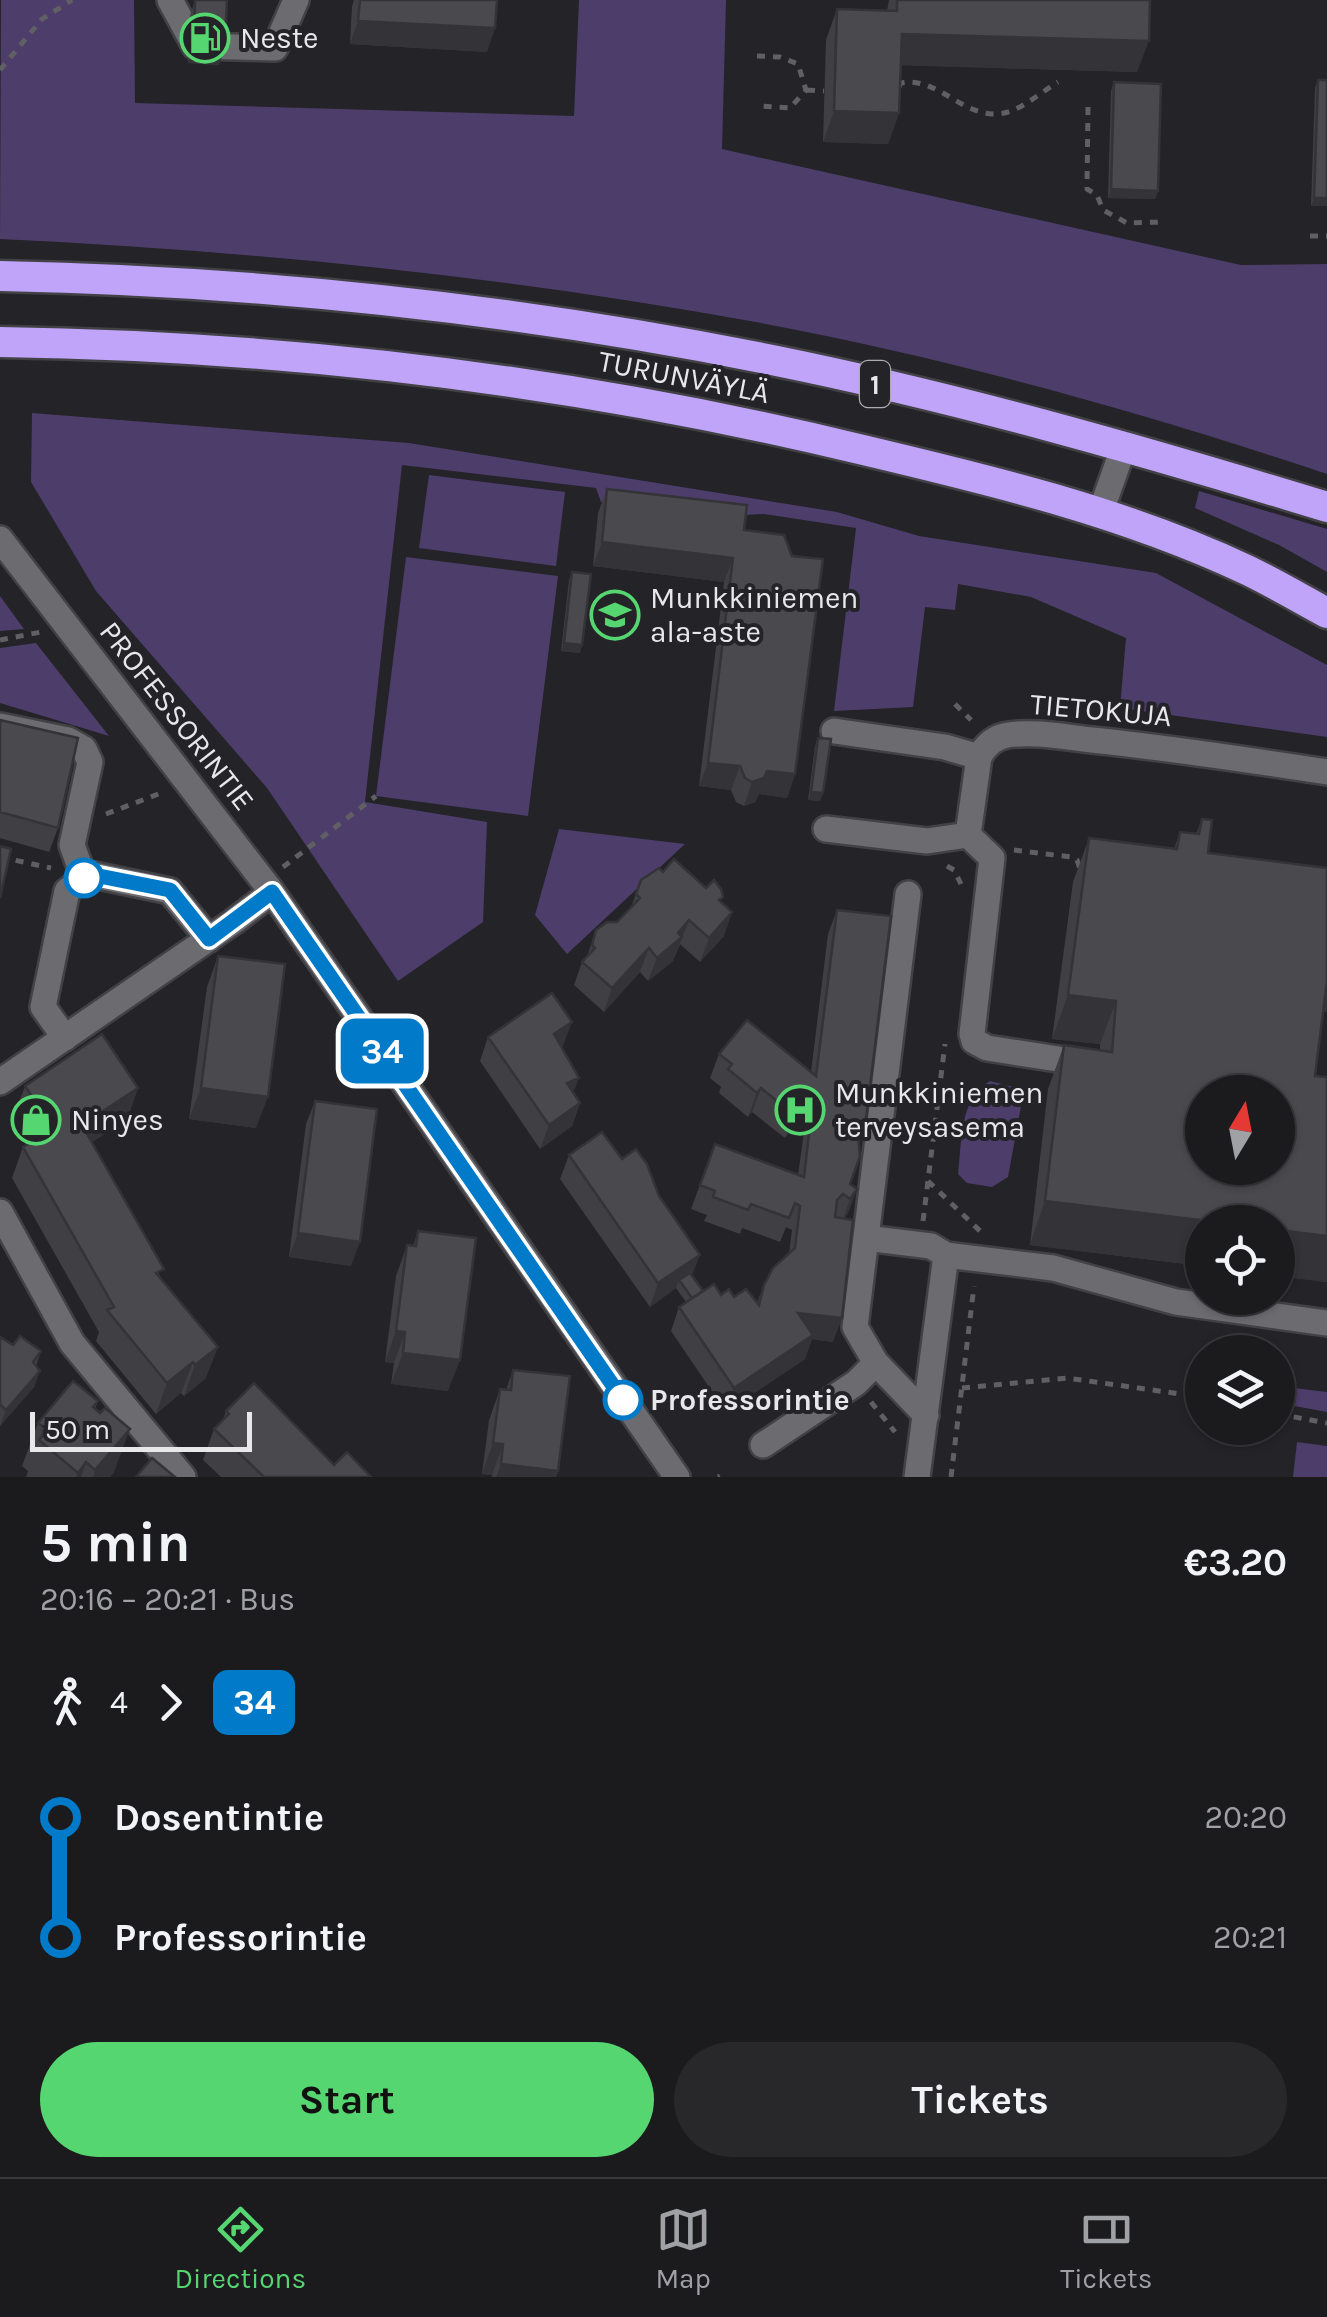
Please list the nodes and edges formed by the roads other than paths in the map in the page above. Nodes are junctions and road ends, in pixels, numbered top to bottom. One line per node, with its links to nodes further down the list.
1 (170, 0): 2 (street)
2 (296, 0)
3 (0, 276): 5 (highway, TURUNVÄYLÄ / 1)
4 (0, 342): 7 (highway, TURUNVÄYLÄ / 1)
5 (1124, 446): 6 (highway, TURUNVÄYLÄ / 1); 7 (street)
6 (1327, 506)
7 (1100, 514): 9 (highway, TURUNVÄYLÄ / 1)
8 (0, 539): 17 (street, PROFESSORINTIE)
9 (1327, 613)
10 (0, 726): 16 (street)
11 (834, 731): 12 (street)
12 (979, 758): 13 (street, TIETOKUJA); 15 (street)
13 (1327, 772)
14 (826, 830): 15 (street)
15 (968, 835): 21 (street)
16 (84, 878): 19 (street); 20 (street)
17 (272, 892): 19 (street); 31 (street, PROFESSORINTIE)
18 (908, 894): 24 (street)
19 (209, 939): 20 (street)
20 (65, 1038): 22 (street)
21 (1072, 1060)
22 (0, 1082)
23 (0, 1212): 30 (street)
24 (866, 1238): 25 (street); 27 (street)
25 (946, 1255): 26 (street); 28 (street)
26 (1327, 1323)
27 (876, 1363): 28 (street); 29 (street)
28 (926, 1415): 32 (street)
29 (764, 1445)
30 (183, 1477)
31 (677, 1477)
32 (918, 1477)

